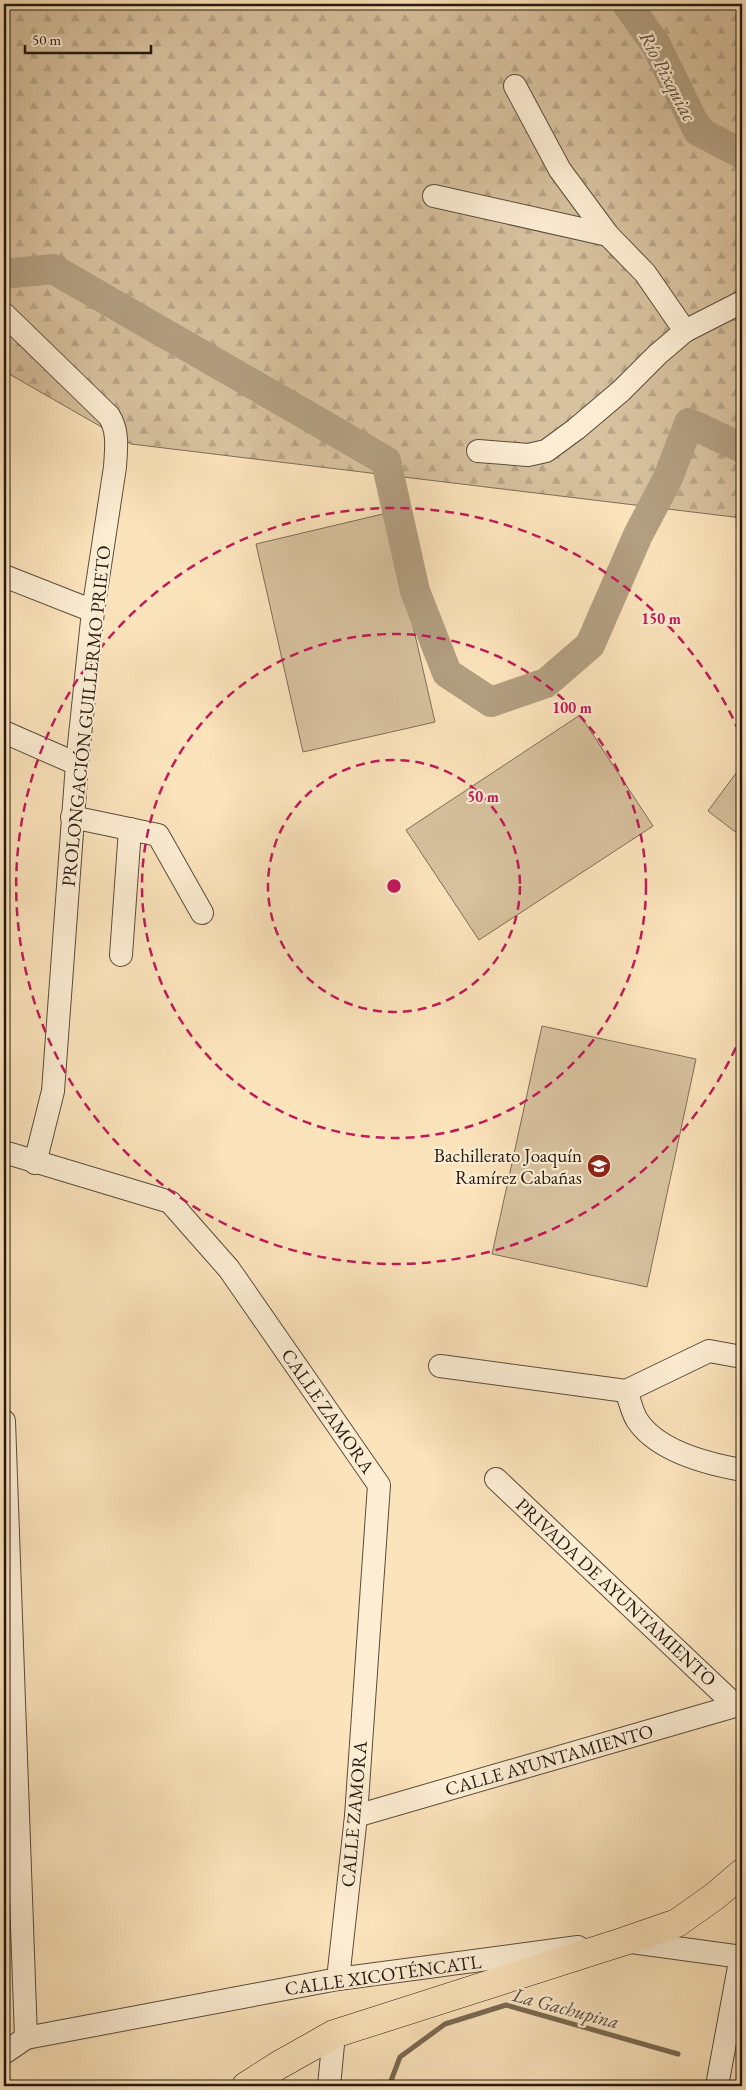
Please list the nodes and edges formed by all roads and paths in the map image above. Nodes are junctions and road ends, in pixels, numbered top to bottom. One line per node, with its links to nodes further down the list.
1 (515, 86): 3 (street)
2 (434, 196): 3 (street)
3 (608, 235): 6 (street)
4 (742, 302): 6 (street)
5 (4, 314): 9 (street, PROLONGACIÓN GUILLERMO PRIETO)
6 (685, 331): 7 (street)
7 (478, 451)
8 (4, 576): 9 (street)
9 (93, 611): 11 (street, PROLONGACIÓN GUILLERMO PRIETO)
10 (4, 732): 11 (street)
11 (78, 764): 12 (street, PROLONGACIÓN GUILLERMO PRIETO)
12 (72, 817): 13 (street); 17 (street, PROLONGACIÓN GUILLERMO PRIETO)
13 (130, 829): 14 (street); 15 (street)
14 (202, 913)
15 (121, 955)
16 (4, 1152): 17 (street, CALLE ZAMORA)
17 (35, 1163): 27 (street, CALLE ZAMORA)
18 (742, 1357): 20 (street)
19 (440, 1366): 20 (street)
20 (626, 1391): 23 (street)
21 (4, 1421): 22 (street)
22 (4, 1427): 26 (street)
23 (742, 1470)
24 (496, 1479): 25 (street, PRIVADA DE AYUNTAMIENTO)
25 (739, 1705): 27 (street, CALLE AYUNTAMIENTO)
26 (10, 1794): 33 (street)
27 (356, 1816): 31 (street, CALLE ZAMORA)
28 (742, 1872): 29 (main road)
29 (625, 1941): 30 (street, CALLE XICOTÉNCATL); 31 (street, CALLE XICOTÉNCATL); 32 (main road)
30 (742, 1956): 35 (street)
31 (338, 1979): 33 (street, CALLE XICOTÉNCATL)
32 (334, 2034): 36 (main road); 37 (street)
33 (26, 2038): 34 (street)
34 (4, 2053)
35 (717, 2083)
36 (246, 2086)
37 (330, 2086)

